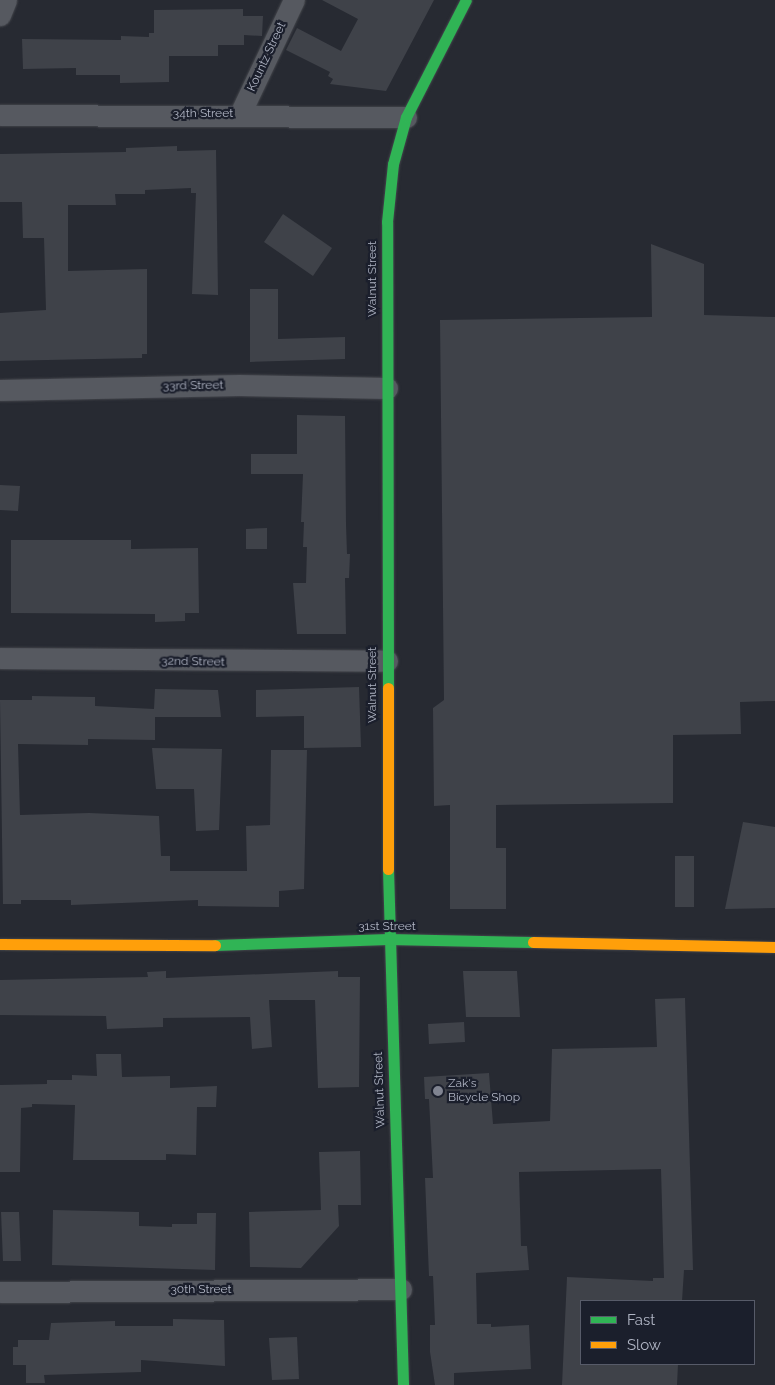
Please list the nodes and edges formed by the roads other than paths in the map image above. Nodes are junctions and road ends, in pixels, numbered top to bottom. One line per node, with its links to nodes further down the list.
1 (6, 0): 4 (street)
2 (294, 0): 5 (street, Kountz Street)
3 (466, 0): 7 (main road, Walnut Street)
4 (0, 15)
5 (240, 114): 6 (street, 34th Street); 7 (street, 34th Street)
6 (0, 115)
7 (406, 117): 8 (main road, Walnut Street)
8 (387, 388): 9 (street, 33rd Street); 11 (main road, Walnut Street)
9 (0, 390)
10 (0, 658): 11 (street, 32nd Street)
11 (387, 661): 12 (main road, Walnut Street)
12 (388, 939): 13 (main road, 31st Street); 14 (main road, 31st Street); 15 (main road, Walnut Street)
13 (0, 944)
14 (775, 947)
15 (401, 1289): 16 (street, 30th Street); 17 (main road, Walnut Street)
16 (0, 1292)
17 (403, 1385)

